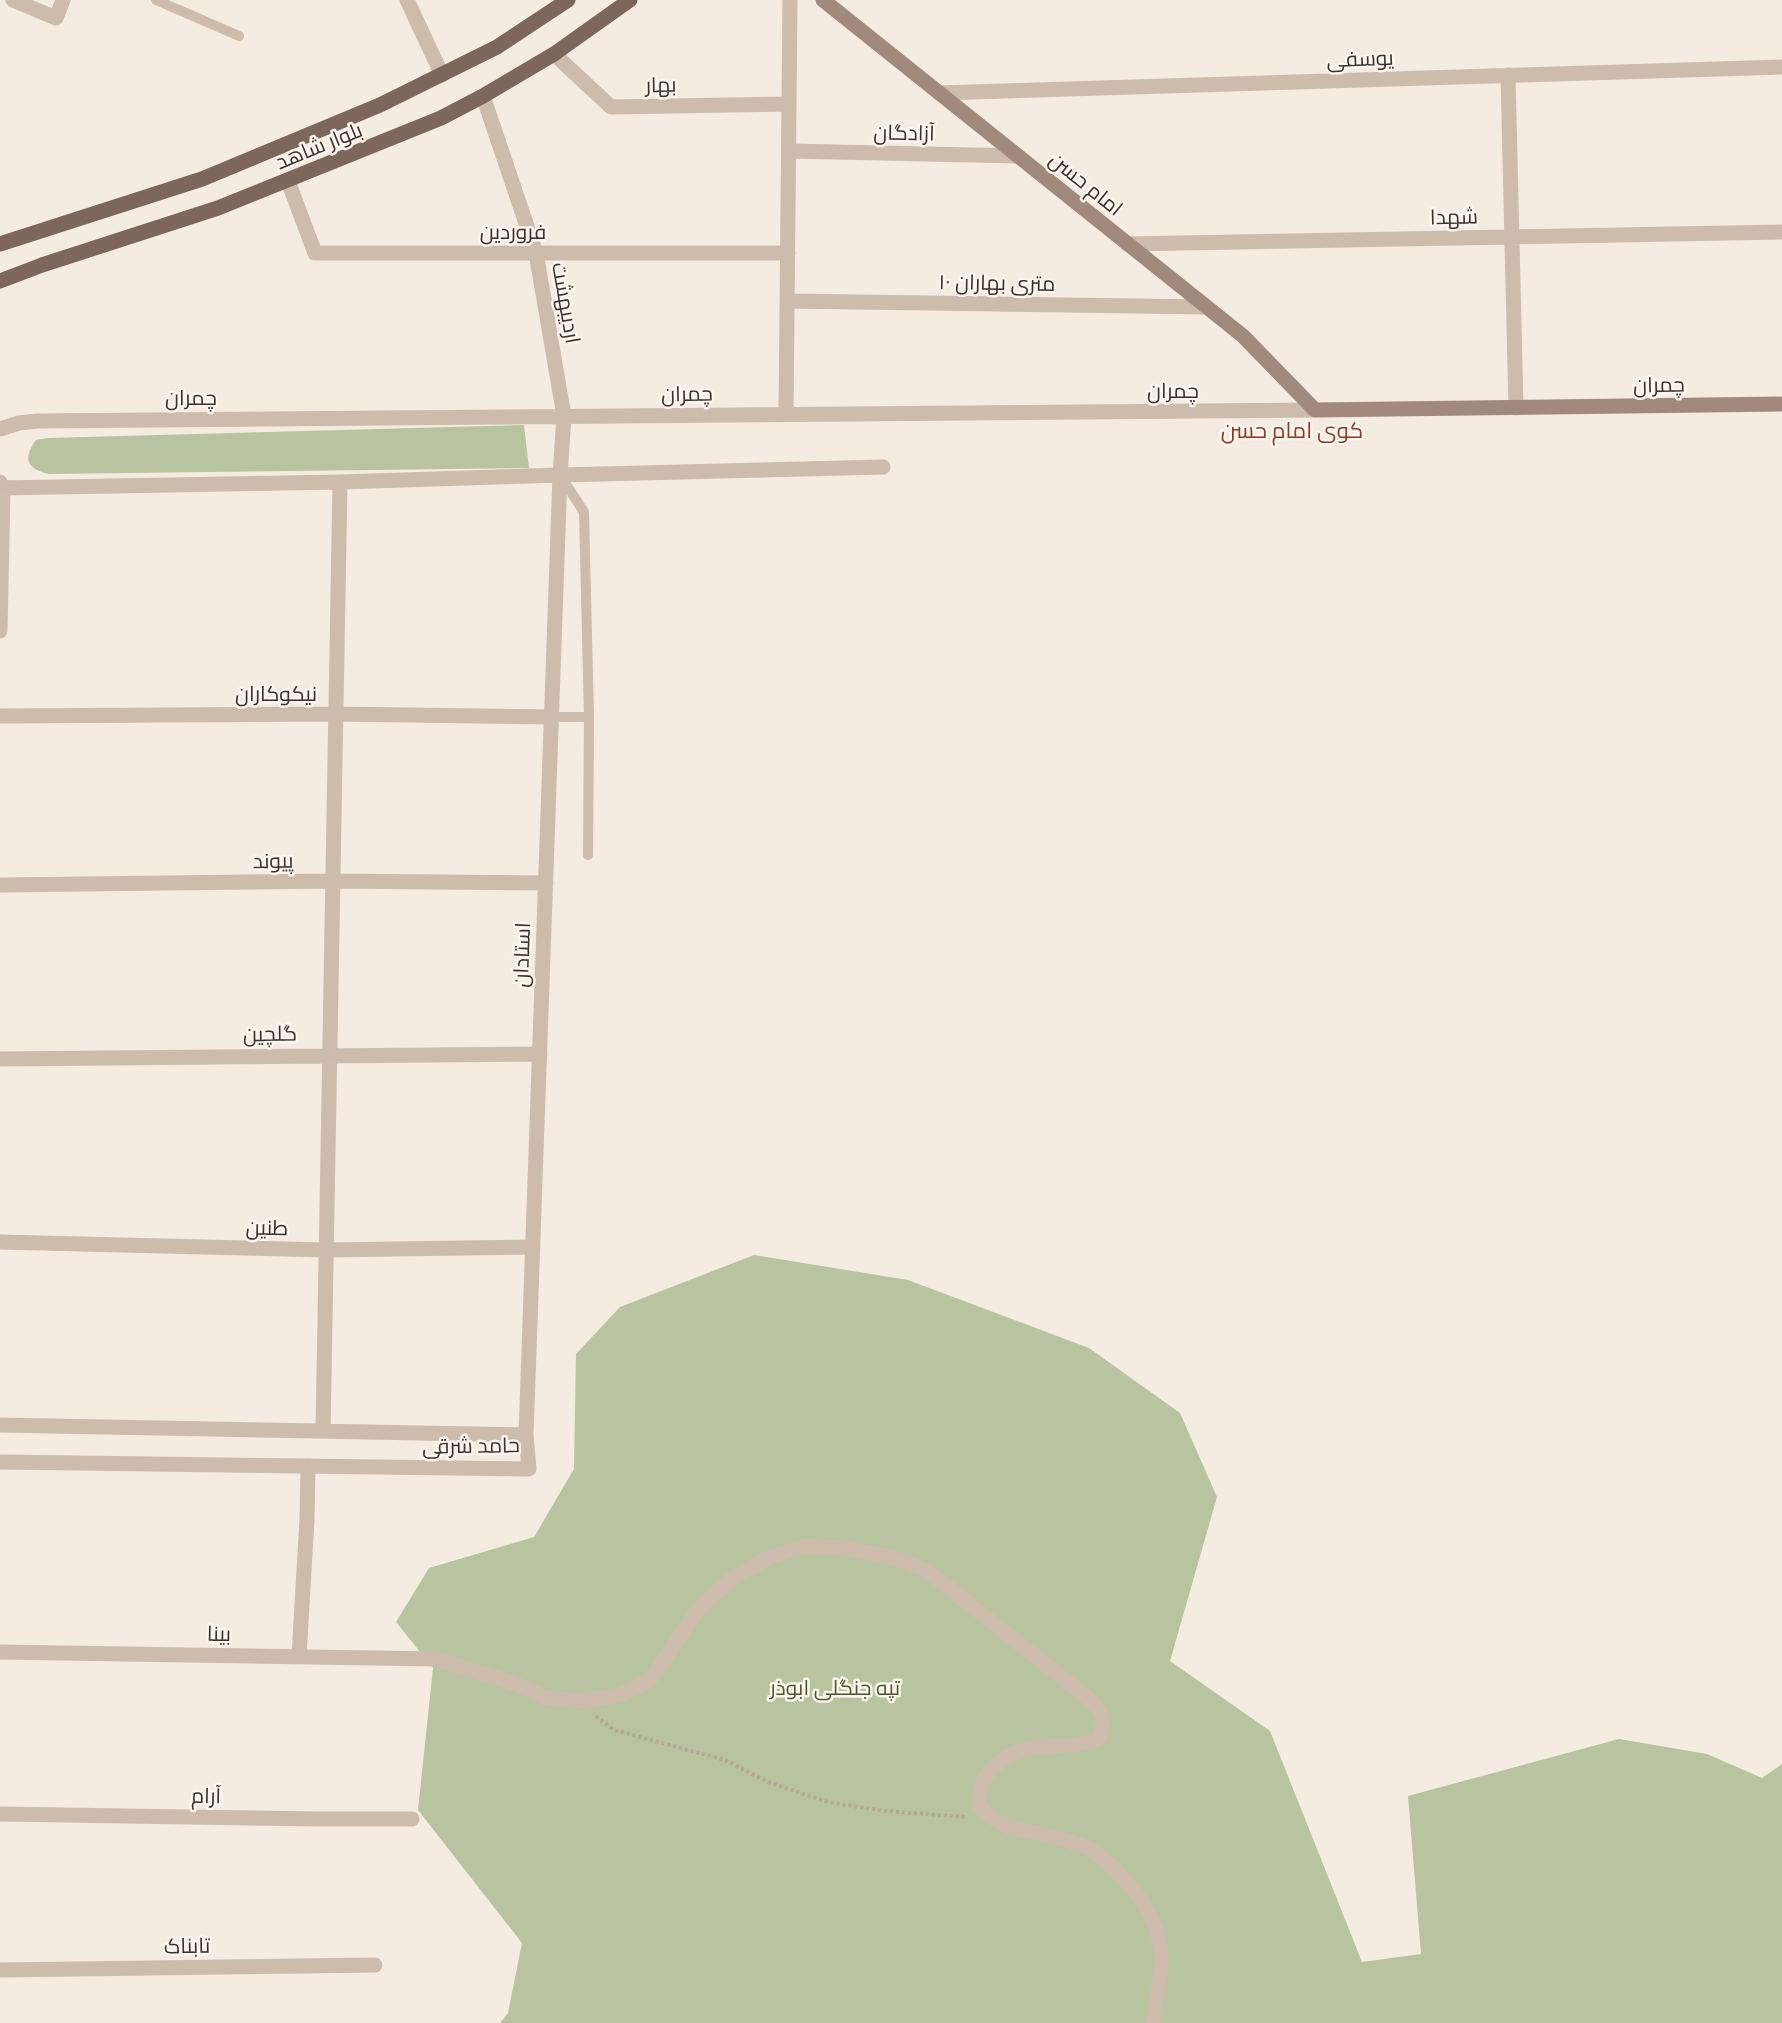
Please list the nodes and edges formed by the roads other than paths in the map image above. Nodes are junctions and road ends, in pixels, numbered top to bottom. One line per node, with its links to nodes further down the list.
1 (13, 0): 2 (street)
2 (63, 0)
3 (156, 0): 9 (lane)
4 (407, 0): 12 (street)
5 (568, 0): 12 (main road, بلوار شاهد)
6 (630, 0): 10 (main road, بلوار شاهد)
7 (790, 0): 16 (street)
8 (823, 0): 14 (street, امام حسن)
9 (239, 36)
10 (554, 54): 15 (main road, بلوار شاهد); 16 (street, بهار)
11 (1782, 67): 13 (street, یوسفی)
12 (442, 75): 22 (main road, بلوار شاهد)
13 (1508, 75): 14 (street, یوسفی); 21 (street)
14 (939, 93): 18 (street, امام حسن)
15 (483, 96): 19 (main road, بلوار شاهد); 24 (street, اردیبهشت)
16 (789, 104): 17 (street)
17 (789, 151): 18 (street, آزادگان); 25 (street)
18 (1018, 156): 23 (street, امام حسن)
19 (288, 181): 24 (street, فروردین); 26 (main road, بلوار شاهد)
20 (1782, 232): 21 (street, شهدا)
21 (1512, 237): 23 (street, شهدا); 30 (street)
22 (0, 244)
23 (1127, 244): 28 (street, امام حسن)
24 (536, 253): 25 (street, فروردین); 33 (street, اردیبهشت)
25 (788, 254): 27 (street)
26 (0, 281)
27 (787, 301): 28 (street, ۱۰ متری بهاران); 32 (street)
28 (1206, 307): 31 (street, امام حسن)
29 (1782, 404): 30 (street, چمران)
30 (1516, 408): 31 (street, چمران)
31 (1315, 410): 32 (street, چمران)
32 (786, 414): 33 (street, چمران)
33 (564, 416): 34 (street, چمران); 36 (street)
34 (0, 429)
35 (883, 466): 36 (street)
36 (560, 476): 37 (street); 42 (street, استادان); 43 (lane)
37 (340, 482): 38 (street); 40 (street)
38 (1, 486): 39 (street)
39 (0, 631)
40 (336, 714): 41 (street, نیکوکاران); 42 (street, نیکوکاران); 45 (street)
41 (0, 716)
42 (552, 717): 43 (lane); 46 (street, استادان)
43 (589, 717): 44 (lane)
44 (588, 855)
45 (333, 881): 46 (street, پیوند); 47 (street, پیوند); 48 (street)
46 (546, 883): 49 (street, استادان)
47 (0, 885)
48 (330, 1054): 49 (street, گلچین); 50 (street, گلچین); 53 (street)
49 (540, 1054): 52 (street, استادان)
50 (0, 1059)
51 (0, 1242): 53 (street, طنین)
52 (533, 1247): 53 (street, طنین); 56 (street, استادان)
53 (326, 1250): 55 (street)
54 (0, 1425): 55 (street, حامد شرقی)
55 (323, 1431): 56 (street, حامد شرقی)
56 (526, 1435): 58 (street, حامد شرقی)
57 (0, 1462): 58 (street, حامد شرقی)
58 (308, 1466): 60 (street)
59 (0, 1652): 60 (street, بینا)
60 (299, 1656): 65 (street, بینا)
61 (0, 1814): 62 (street, آرام)
62 (412, 1819)
63 (375, 1965): 64 (street, تابناک)
64 (0, 1970)
65 (1152, 2023)

